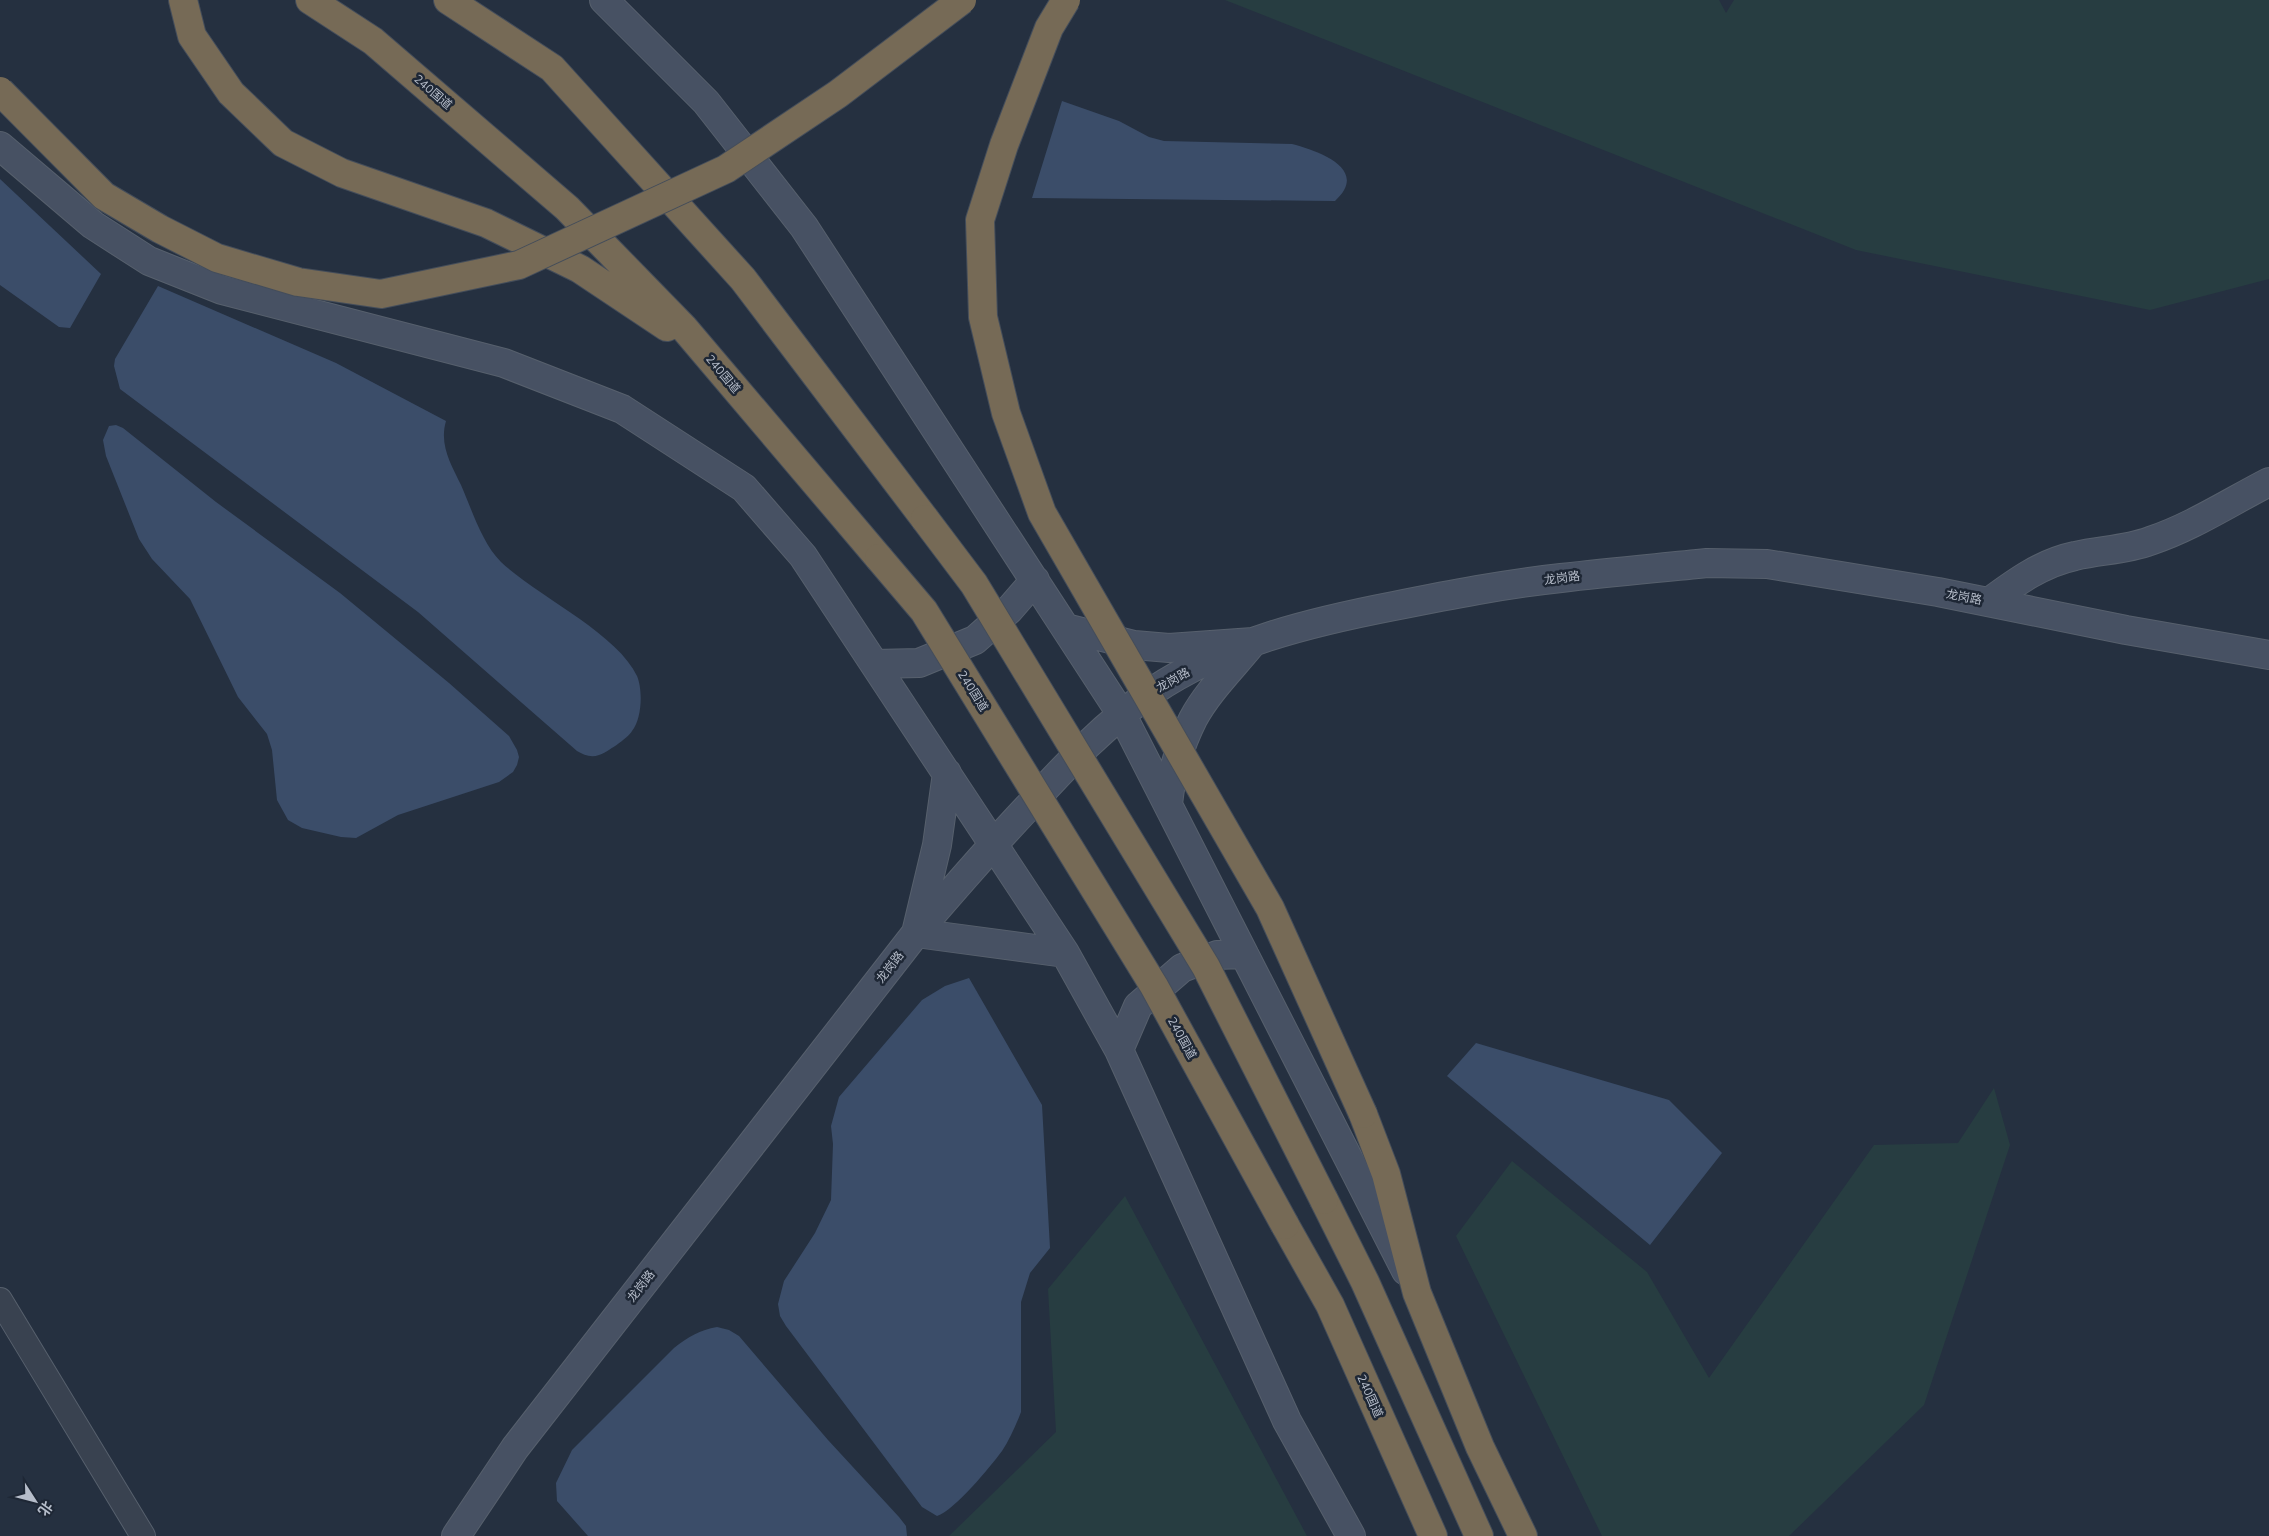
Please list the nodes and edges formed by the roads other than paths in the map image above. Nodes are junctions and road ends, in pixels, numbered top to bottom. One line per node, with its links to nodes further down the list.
1 (183, 0): 9 (highway)
2 (310, 0): 9 (highway, 240国道)
3 (448, 0): 31 (highway, bridge)
4 (604, 0): 11 (main road)
5 (962, 0): 7 (highway, bridge)
6 (1066, 0): 25 (highway, bridge)
7 (0, 91)
8 (0, 146): 16 (main road)
9 (704, 352): 30 (highway, 240国道, bridge)
10 (2269, 482): 12 (main road)
11 (1034, 580): 13 (main road); 16 (main road)
12 (1989, 602): 14 (main road, 龙岗路); 15 (main road, 龙岗路)
13 (1066, 628): 14 (main road); 17 (main road)
14 (1253, 642): 17 (main road, 龙岗路); 19 (main road)
15 (2269, 656)
16 (876, 664): 18 (main road)
17 (1122, 715): 19 (main road); 20 (main road, 龙岗路)
18 (947, 773): 20 (main road); 21 (main road)
19 (1168, 804): 23 (main road)
20 (994, 844): 21 (main road, 龙岗路); 22 (main road)
21 (916, 933): 22 (main road); 28 (main road, 龙岗路)
22 (1065, 952): 24 (main road)
23 (1244, 954): 24 (main road); 25 (main road)
24 (1119, 1050): 29 (main road)
25 (1417, 1293): 32 (highway)
26 (0, 1300): 27 (street)
27 (143, 1536)
28 (456, 1536)
29 (1351, 1536)
30 (1433, 1536)
31 (1479, 1536)
32 (1522, 1536)

